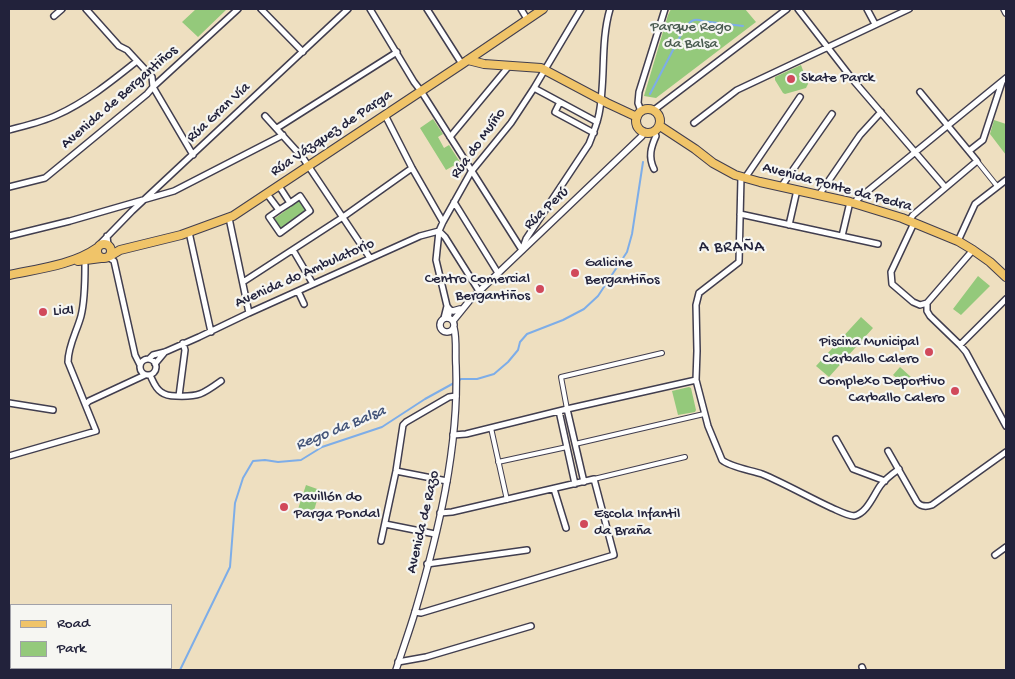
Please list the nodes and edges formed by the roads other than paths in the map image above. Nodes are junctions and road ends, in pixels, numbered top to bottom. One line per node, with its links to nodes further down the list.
1 (62, 9): 19 (street)
2 (86, 9): 26 (street)
3 (238, 9): 31 (street, Avenida de Bergantiños)
4 (261, 9): 23 (street)
5 (348, 9): 23 (street, Rúa Gran Vía)
6 (370, 9): 24 (street)
7 (428, 9): 25 (street)
8 (520, 9): 20 (street)
9 (543, 9): 20 (main road, Rúa Vázquez de Parga)
10 (581, 9): 28 (street, Rúa do Muíño)
11 (610, 9): 36 (street)
12 (665, 9): 40 (street)
13 (787, 9): 38 (street)
14 (798, 9): 22 (street)
15 (867, 9): 21 (street)
16 (909, 9): 21 (street)
17 (1004, 9): 18 (street)
18 (1006, 13)
19 (54, 16)
20 (527, 19): 25 (main road, Rúa Vázquez de Parga)
21 (875, 24): 22 (street)
22 (828, 46): 39 (street); 45 (street)
23 (303, 52): 56 (street, Rúa Gran Vía)
24 (397, 52): 33 (street); 47 (street)
25 (470, 60): 27 (main road); 29 (main road, Rúa Vázquez de Parga); 29 (main road)
26 (137, 61): 31 (street); 49 (street)
27 (509, 66): 28 (main road); 53 (street)
28 (544, 70): 32 (street, Rúa do Muíño); 36 (main road)
29 (451, 72): 33 (main road, Rúa Vázquez de Parga)
30 (1004, 80): 46 (street); 54 (street)
31 (154, 87): 56 (street); 66 (street, Avenida de Bergantiños)
32 (534, 88): 37 (street); 61 (street, Rúa do Muíño)
33 (422, 91): 42 (main road, Rúa Vázquez de Parga); 53 (street)
34 (920, 92): 46 (street)
35 (800, 97): 62 (street)
36 (601, 100): 40 (main road); 44 (street)
37 (560, 102): 44 (street); 51 (street)
38 (654, 110): 40 (main road); 48 (main road)
39 (881, 112): 55 (street); 71 (street)
40 (639, 114): 50 (main road)
41 (832, 114): 67 (street)
42 (385, 115): 58 (main road, Rúa Vázquez de Parga); 59 (street)
43 (265, 116): 47 (street)
44 (597, 122): 51 (street)
45 (694, 124)
46 (948, 126): 54 (street); 55 (street)
47 (277, 128): 52 (street)
48 (657, 129): 50 (main road); 60 (street); 62 (main road, Avenida Ponte da Pedra)
49 (9, 130)
50 (643, 131): 84 (street, Rúa Perú)
51 (594, 133): 80 (street)
52 (283, 135): 58 (street); 72 (street)
53 (450, 137): 61 (street)
54 (969, 151): 57 (street)
55 (916, 152): 68 (street); 75 (street)
56 (193, 155): 72 (street, Rúa Gran Vía)
57 (977, 161): 65 (street); 68 (street)
58 (309, 166): 64 (main road, Rúa Vázquez de Parga); 78 (street)
59 (412, 168): 78 (street); 81 (street)
60 (654, 169)
61 (471, 172): 73 (street, Rúa do Muíño); 94 (street)
62 (743, 178): 67 (main road, Avenida Ponte da Pedra); 77 (street)
63 (1006, 180): 65 (street)
64 (279, 186): 70 (main road, Rúa Vázquez de Parga); 74 (street)
65 (997, 186): 89 (street)
66 (9, 187)
67 (781, 187): 69 (main road, Avenida Ponte da Pedra)
68 (945, 187): 82 (street)
69 (797, 190): 71 (main road, Avenida Ponte da Pedra); 83 (street)
70 (267, 194): 76 (street); 79 (main road, Rúa Vázquez de Parga)
71 (819, 195): 75 (main road, Avenida Ponte da Pedra)
72 (146, 199): 87 (street); 90 (street, Rúa Gran Vía)
73 (454, 202): 81 (street, Rúa do Muíño); 100 (street)
74 (290, 203): 76 (street); 76 (street)
75 (851, 203): 82 (main road, Avenida Ponte da Pedra); 88 (street)
76 (279, 210)
77 (740, 214): 83 (street); 128 (street)
78 (343, 217): 93 (street); 97 (street)
79 (229, 218): 85 (main road, Rúa Vázquez de Parga); 103 (street)
80 (540, 219): 84 (street); 94 (street)
81 (443, 222): 86 (street, Rúa do Muíño)
82 (912, 222): 89 (main road, Avenida Ponte da Pedra); 108 (street)
83 (789, 225): 88 (street)
84 (546, 227): 94 (street, Rúa Perú)
85 (189, 232): 92 (main road, Rúa Vázquez de Parga); 115 (street)
86 (439, 232): 97 (street, Avenida do Ambulatorio); 106 (street); 111 (street, Rúa do Muíño)
87 (9, 236)
88 (842, 236): 91 (street)
89 (958, 241): 95 (main road, Avenida Ponte da Pedra)
90 (104, 244): 92 (main road); 96 (main road); 96 (main road); 98 (main road)
91 (878, 244)
92 (120, 250): 96 (main road, Rúa Vázquez de Parga)
93 (293, 250): 103 (street); 104 (street)
94 (522, 250): 100 (street, Rúa Perú)
95 (973, 250): 102 (main road, Avenida Ponte da Pedra); 108 (street)
96 (103, 258): 98 (main road); 99 (street); 124 (street)
97 (370, 258): 104 (street, Avenida do Ambulatorio)
98 (72, 262): 99 (street); 101 (main road)
99 (85, 265): 133 (street)
100 (498, 272): 106 (street, Rúa Perú)
101 (9, 275)
102 (1006, 277)
103 (243, 282): 112 (street)
104 (313, 284): 105 (street, Avenida do Ambulatorio)
105 (298, 291): 109 (street); 112 (street, Avenida do Ambulatorio)
106 (479, 291): 110 (street, Rúa Perú)
107 (1006, 299): 119 (street)
108 (927, 303): 119 (street)
109 (304, 304)
110 (462, 307): 111 (street); 113 (street, Rúa Perú)
111 (448, 308): 113 (street, Rúa do Muíño)
112 (248, 314): 115 (street, Avenida do Ambulatorio)
113 (449, 319): 114 (street, Rúa do Muíño); 116 (street, Rúa do Muíño)
114 (454, 328): 116 (street); 117 (street, Rúa do Muíño)
115 (211, 332): 118 (street, Avenida do Ambulatorio)
116 (446, 332): 117 (street)
117 (455, 341): 126 (street, Rúa do Muíño)
118 (183, 344): 120 (street, Avenida do Ambulatorio); 130 (street)
119 (960, 345): 138 (street)
120 (164, 352): 122 (street, Avenida do Ambulatorio); 123 (street)
121 (662, 354): 134 (street)
122 (150, 359): 123 (street); 124 (street)
123 (155, 364): 125 (street)
124 (140, 368): 125 (street); 127 (street)
125 (148, 375): 127 (street); 130 (street)
126 (456, 375): 131 (street, Avenida de Razo)
127 (133, 380): 133 (street)
128 (696, 380): 134 (street); 137 (street)
129 (221, 381): 130 (street)
130 (180, 396)
131 (456, 396): 140 (street, Avenida de Razo); 150 (street)
132 (9, 403): 135 (street)
133 (86, 404): 146 (street)
134 (567, 409): 136 (street); 142 (street)
135 (53, 410)
136 (559, 411): 139 (street); 143 (street)
137 (704, 414): 142 (street); 153 (street)
138 (1006, 426)
139 (491, 428): 140 (street); 148 (street)
140 (453, 435): 152 (street, Avenida de Razo)
141 (836, 439): 153 (street)
142 (575, 444): 143 (street); 154 (street)
143 (567, 447): 148 (street); 155 (street)
144 (888, 451): 149 (street)
145 (1006, 452): 149 (street)
146 (9, 456)
147 (685, 457): 151 (street)
148 (498, 462): 157 (street)
149 (899, 469): 153 (street)
150 (396, 471): 152 (street); 159 (street)
151 (594, 479): 154 (street); 167 (street)
152 (446, 480): 158 (street, Avenida de Razo)
153 (885, 481)
154 (584, 482): 155 (street)
155 (575, 484): 156 (street)
156 (554, 489): 157 (street); 160 (street)
157 (507, 500): 158 (street)
158 (440, 513): 161 (street, Avenida de Razo)
159 (385, 524): 161 (street); 162 (street)
160 (566, 528)
161 (435, 534): 166 (street, Avenida de Razo)
162 (381, 541)
163 (1006, 547): 165 (street)
164 (527, 550): 166 (street)
165 (995, 556)
166 (427, 564): 167 (street, Avenida de Razo)
167 (415, 612): 169 (street, Avenida de Razo)
168 (531, 626): 169 (street)
169 (398, 662): 170 (street, Avenida de Razo)
170 (396, 670)

